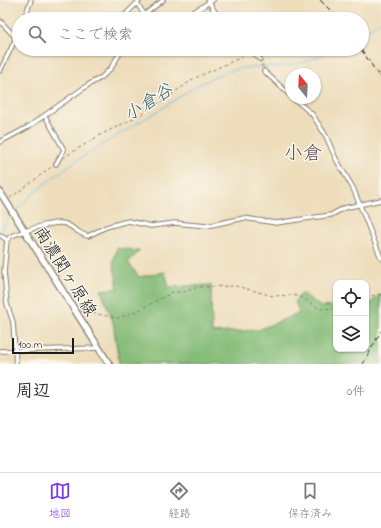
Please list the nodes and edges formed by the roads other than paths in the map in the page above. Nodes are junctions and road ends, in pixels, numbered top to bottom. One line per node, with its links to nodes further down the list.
1 (31, 0): 6 (street)
2 (140, 0): 5 (street)
3 (163, 0): 9 (street)
4 (210, 1): 10 (street); 11 (street)
5 (137, 3): 7 (street); 8 (street)
6 (27, 12)
7 (128, 12)
8 (142, 12)
9 (148, 12)
10 (193, 12)
11 (216, 12)
12 (0, 21): 13 (street)
13 (12, 33)
14 (12, 48): 18 (street)
15 (118, 56): 22 (street)
16 (257, 56): 17 (street)
17 (260, 59)
18 (0, 71)
19 (264, 71): 20 (street)
20 (285, 90)
21 (300, 104): 27 (street)
22 (44, 116): 23 (street); 24 (street)
23 (0, 142)
24 (56, 164)
25 (0, 192): 28 (main road, 南濃関ヶ原線)
26 (381, 200): 27 (street)
27 (360, 206): 28 (street); 31 (street)
28 (25, 231): 30 (street); 32 (main road, 南濃関ヶ原線)
29 (0, 234): 30 (street)
30 (6, 239): 33 (street)
31 (381, 258)
32 (98, 348): 33 (street); 36 (main road, 南濃関ヶ原線)
33 (13, 350): 34 (street); 35 (street)
34 (0, 351)
35 (16, 364)
36 (109, 364)

